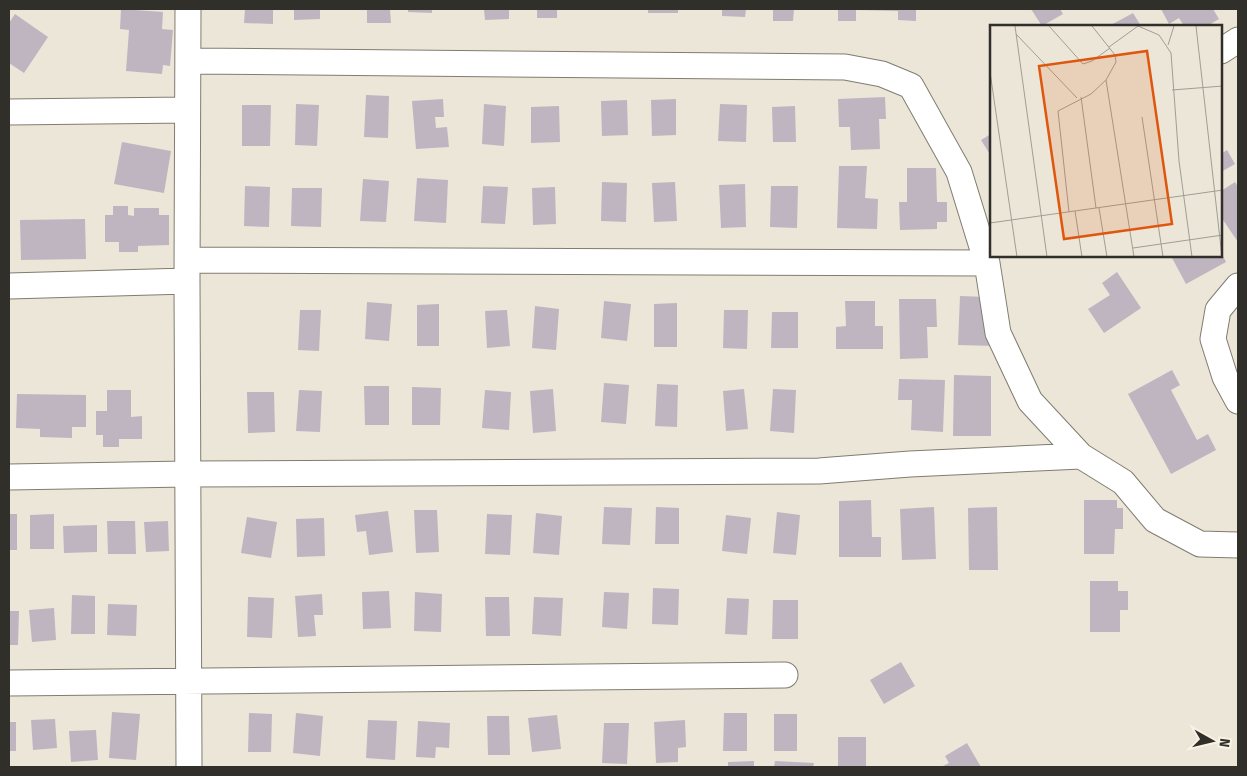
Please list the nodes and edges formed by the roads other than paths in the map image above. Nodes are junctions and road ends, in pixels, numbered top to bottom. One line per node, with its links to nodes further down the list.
1 (188, 9): 4 (street)
2 (1238, 40): 3 (street)
3 (1222, 50)
4 (188, 61): 5 (street); 7 (street)
5 (187, 110): 6 (street); 9 (street)
6 (9, 112)
7 (985, 232): 8 (street)
8 (987, 262): 9 (street); 13 (street)
9 (187, 271): 10 (street); 14 (street)
10 (9, 286)
11 (1238, 286): 12 (street)
12 (1238, 401)
13 (1081, 456): 14 (street); 16 (street)
14 (187, 474): 15 (street); 18 (street)
15 (9, 477)
16 (1238, 545)
17 (785, 675): 18 (street)
18 (189, 682): 19 (street); 20 (street)
19 (9, 683)
20 (189, 767)

